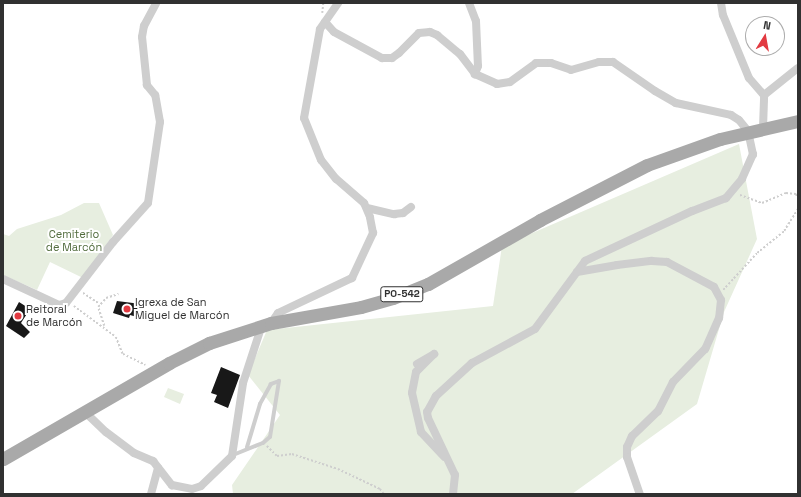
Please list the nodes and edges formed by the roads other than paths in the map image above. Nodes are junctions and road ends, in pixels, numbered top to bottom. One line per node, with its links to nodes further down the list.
1 (156, 3): 15 (street)
2 (338, 3): 5 (street)
3 (470, 3): 7 (street)
4 (721, 3): 8 (street)
5 (325, 22): 7 (street); 13 (street)
6 (798, 68): 8 (street)
7 (475, 74): 11 (street)
8 (764, 94): 10 (street)
9 (798, 121): 10 (main road, PO-542)
10 (763, 128): 11 (main road, PO-542)
11 (748, 132): 14 (street); 16 (main road, PO-542)
12 (411, 207): 13 (street)
13 (367, 208): 16 (street)
14 (577, 272): 21 (street); 26 (street)
15 (3, 279)
16 (266, 324): 18 (main road, PO-542); 20 (street)
17 (416, 364): 21 (street)
18 (85, 412): 22 (main road, PO-542); 23 (street)
19 (247, 448): 19 (lane); 20 (lane)
20 (232, 456): 23 (street)
21 (446, 458): 25 (street)
22 (3, 459)
23 (158, 468): 24 (street)
24 (151, 494)
25 (453, 494)
26 (640, 494)

